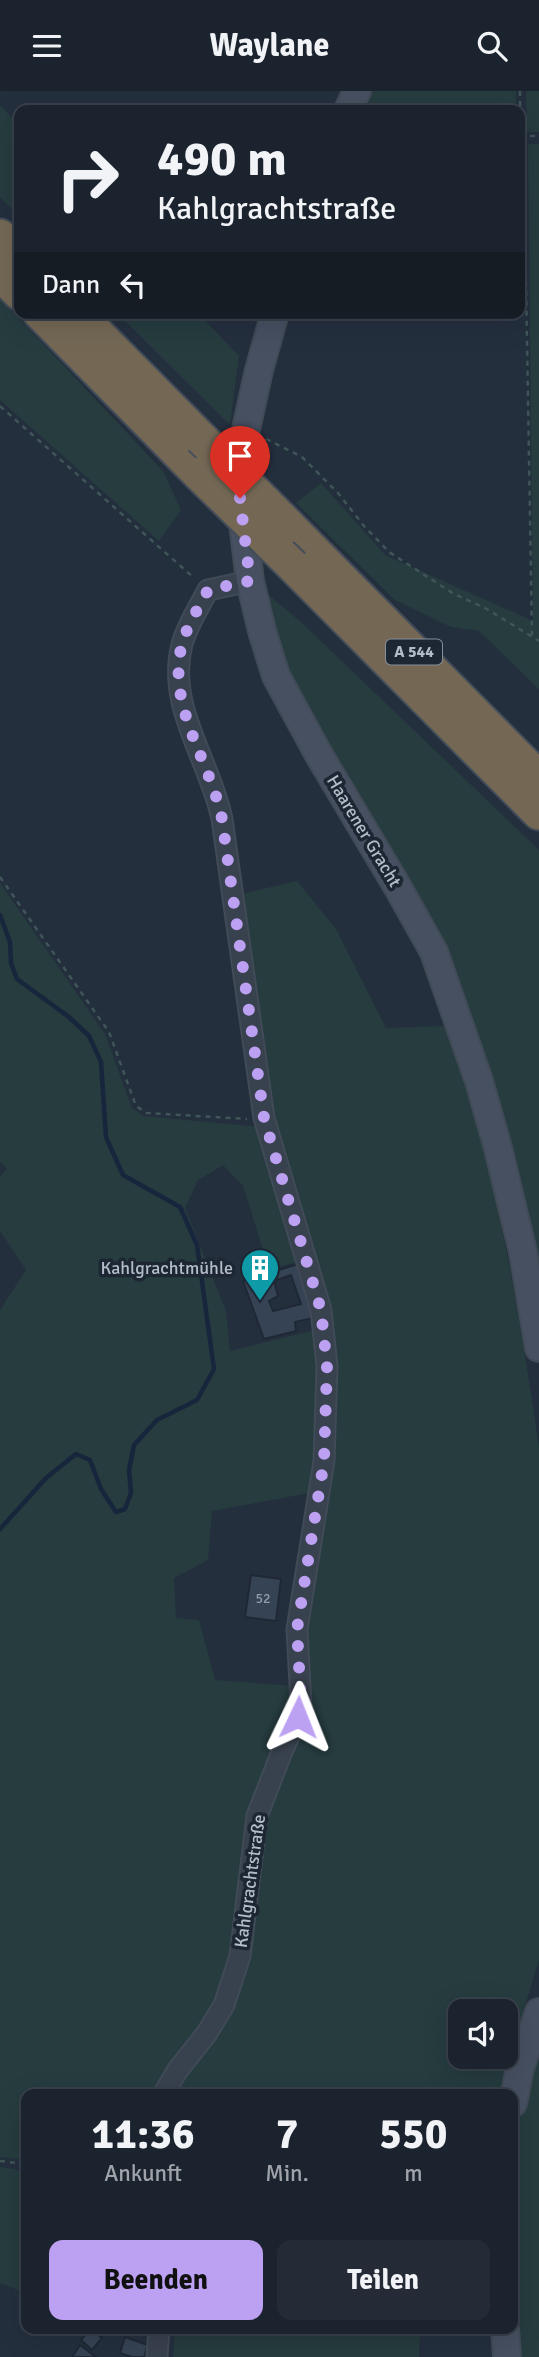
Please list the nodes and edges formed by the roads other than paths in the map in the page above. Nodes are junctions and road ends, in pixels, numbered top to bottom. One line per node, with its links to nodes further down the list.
1 (0, 236): 2 (highway)
2 (14, 250)
3 (0, 273): 4 (highway)
4 (14, 288)
5 (46, 319): 10 (highway, A 544, bridge)
6 (83, 319): 9 (highway, A 544, bridge)
7 (273, 319): 8 (main road, Haarener Gracht)
8 (250, 581): 11 (main road, Haarener Gracht); 13 (street, Kahlgrachtstraße)
9 (539, 778)
10 (539, 813)
11 (539, 1348)
12 (539, 2012): 14 (main road)
13 (166, 2089)
14 (516, 2089)
15 (159, 2334): 17 (street)
16 (505, 2334): 18 (main road)
17 (157, 2357)
18 (507, 2357)

